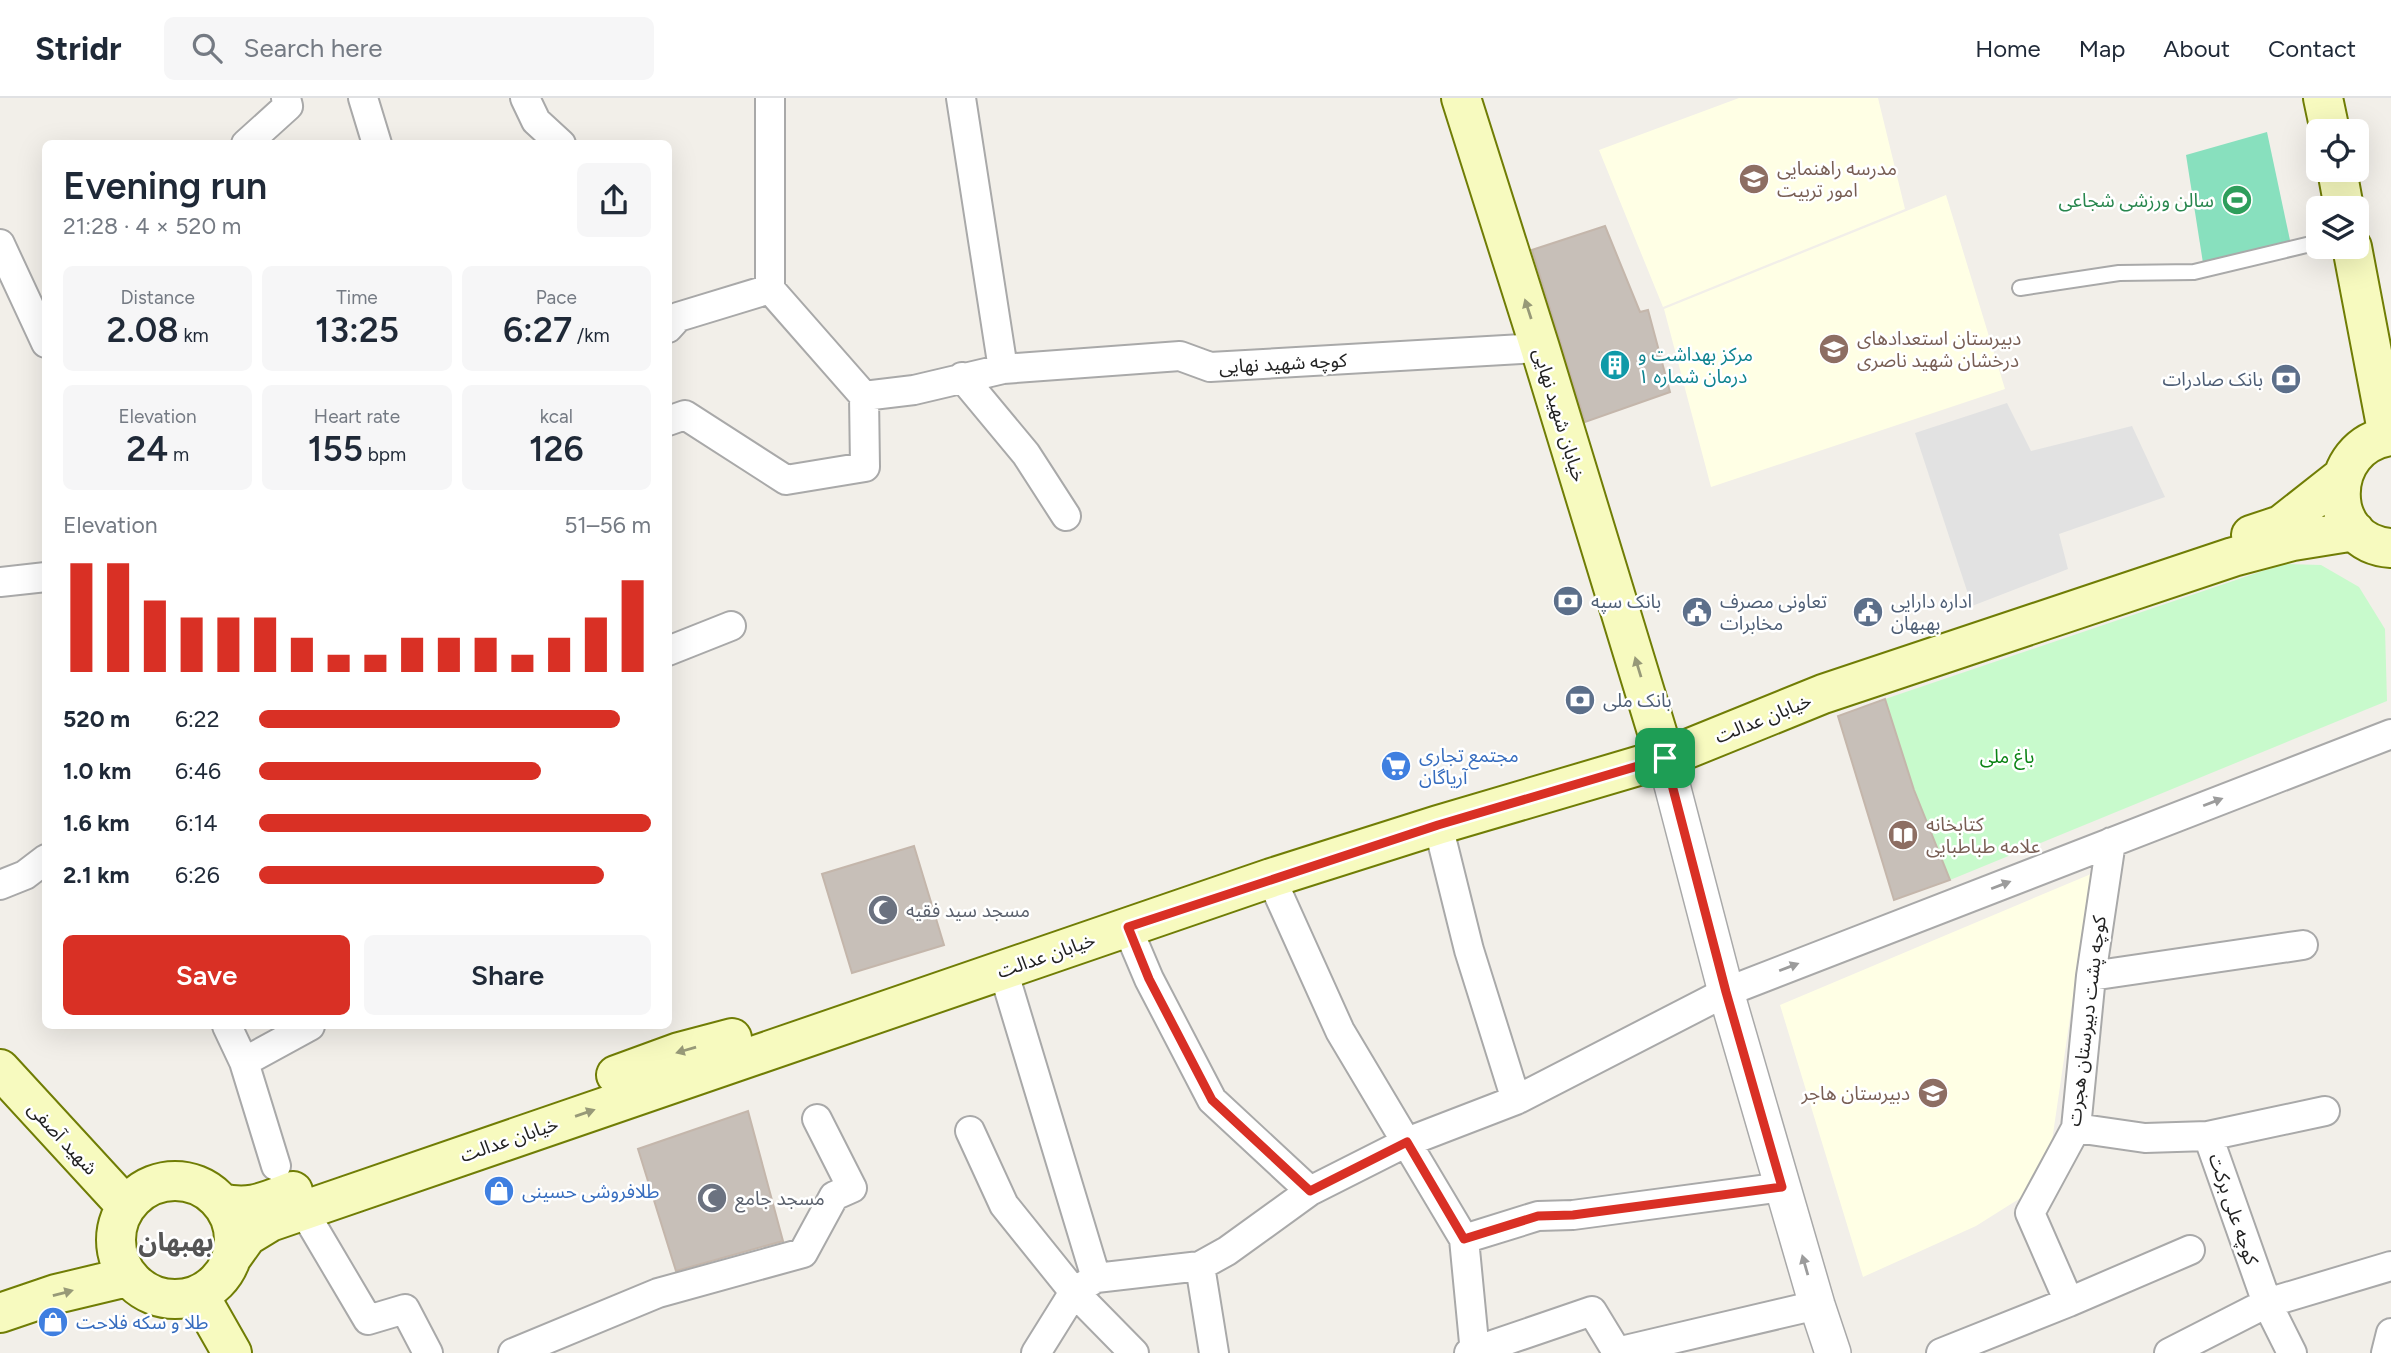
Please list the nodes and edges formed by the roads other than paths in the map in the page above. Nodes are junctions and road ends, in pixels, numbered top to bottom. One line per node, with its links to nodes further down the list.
1 (286, 98): 9 (street)
2 (363, 98): 10 (street)
3 (525, 98): 11 (street)
4 (770, 98): 16 (street)
5 (961, 98): 20 (street)
6 (1461, 98): 19 (main road, خیابان شهید نهایی, one-way to 6)
7 (2323, 98): 8 (main road)
8 (2327, 119)
9 (250, 140)
10 (376, 140)
11 (557, 140)
12 (0, 244): 18 (street)
13 (2306, 245): 15 (lane)
14 (2354, 259): 24 (main road)
15 (2020, 288)
16 (770, 289): 17 (street); 22 (street)
17 (672, 324)
18 (42, 334)
19 (1540, 348): 20 (street, کوچه شهید نهایی); 34 (main road, خیابان شهید نهایی, one-way to 19)
20 (1003, 369): 21 (street, کوچه شهید نهایی)
21 (962, 377): 22 (street, کوچه شهید نهایی); 26 (street)
22 (864, 396): 23 (street)
23 (672, 420)
24 (2390, 436): 25 (main road, خیابان عدالت)
25 (2342, 477): 27 (main road); 34 (main road, خیابان عدالت)
26 (1066, 516)
27 (2372, 541): 29 (main road); 34 (main road, خیابان عدالت)
28 (42, 577): 30 (street)
29 (2391, 578)
30 (0, 582)
31 (732, 626): 32 (street)
32 (672, 649)
33 (2391, 734): 36 (street, one-way to 33)
34 (1662, 745): 35 (main road, خیابان عدالت); 44 (street); 59 (main road, خیابان عدالت, one-way to 59)
35 (1438, 825): 38 (main road, خیابان عدالت); 49 (street)
36 (2111, 842): 43 (street, کوچه پشت دبیرستان هجرت); 44 (street, one-way to 36)
37 (42, 862): 39 (street)
38 (1271, 878): 40 (main road, خیابان عدالت); 55 (street)
39 (0, 885)
40 (1128, 927): 42 (main road, خیابان عدالت); 58 (street)
41 (2303, 945): 43 (street)
42 (1003, 970): 61 (main road, خیابان عدالت, one-way to 42); 69 (street)
43 (2091, 976): 52 (street, کوچه پشت دبیرستان هجرت)
44 (1726, 992): 49 (street); 57 (street)
45 (228, 1029): 47 (street)
46 (304, 1029): 47 (street)
47 (244, 1062): 56 (street)
48 (0, 1069): 60 (main road, شهید آصفی)
49 (1516, 1100): 55 (street)
50 (2325, 1111): 54 (street, کوچه علی برکت)
51 (817, 1119): 79 (street)
52 (2076, 1128): 54 (street); 71 (street, کوچه پشت دبیرستان هجرت)
53 (971, 1131): 69 (street)
54 (2208, 1136): 72 (street, کوچه علی برکت)
55 (1407, 1142): 58 (street); 62 (street)
56 (276, 1167)
57 (1782, 1187): 62 (street); 73 (street, one-way to 57)
58 (1310, 1191): 66 (street)
59 (221, 1203): 60 (main road); 64 (main road)
60 (126, 1206): 65 (main road)
61 (303, 1210): 64 (main road, خیابان عدالت); 78 (street)
62 (1464, 1239): 76 (street)
63 (2190, 1250): 71 (street)
64 (232, 1257): 70 (main road)
65 (121, 1264): 68 (main road); 70 (main road); 74 (main road, one-way to 65)
66 (1200, 1266): 69 (street); 82 (street)
67 (2391, 1266): 72 (street)
68 (0, 1285)
69 (1085, 1285): 80 (street); 81 (street)
70 (199, 1295): 77 (main road)
71 (2069, 1302): 84 (street)
72 (2267, 1303): 85 (street); 86 (street, کوچه علی برکت)
73 (1817, 1305): 76 (street); 83 (street)
74 (0, 1313)
75 (2391, 1333): 87 (street)
76 (1473, 1352)
77 (232, 1353)
78 (428, 1353)
79 (513, 1353)
80 (1036, 1353)
81 (1133, 1353)
82 (1214, 1353)
83 (1833, 1353)
84 (1941, 1353)
85 (2169, 1353)
86 (2292, 1353)
87 (2386, 1353)

